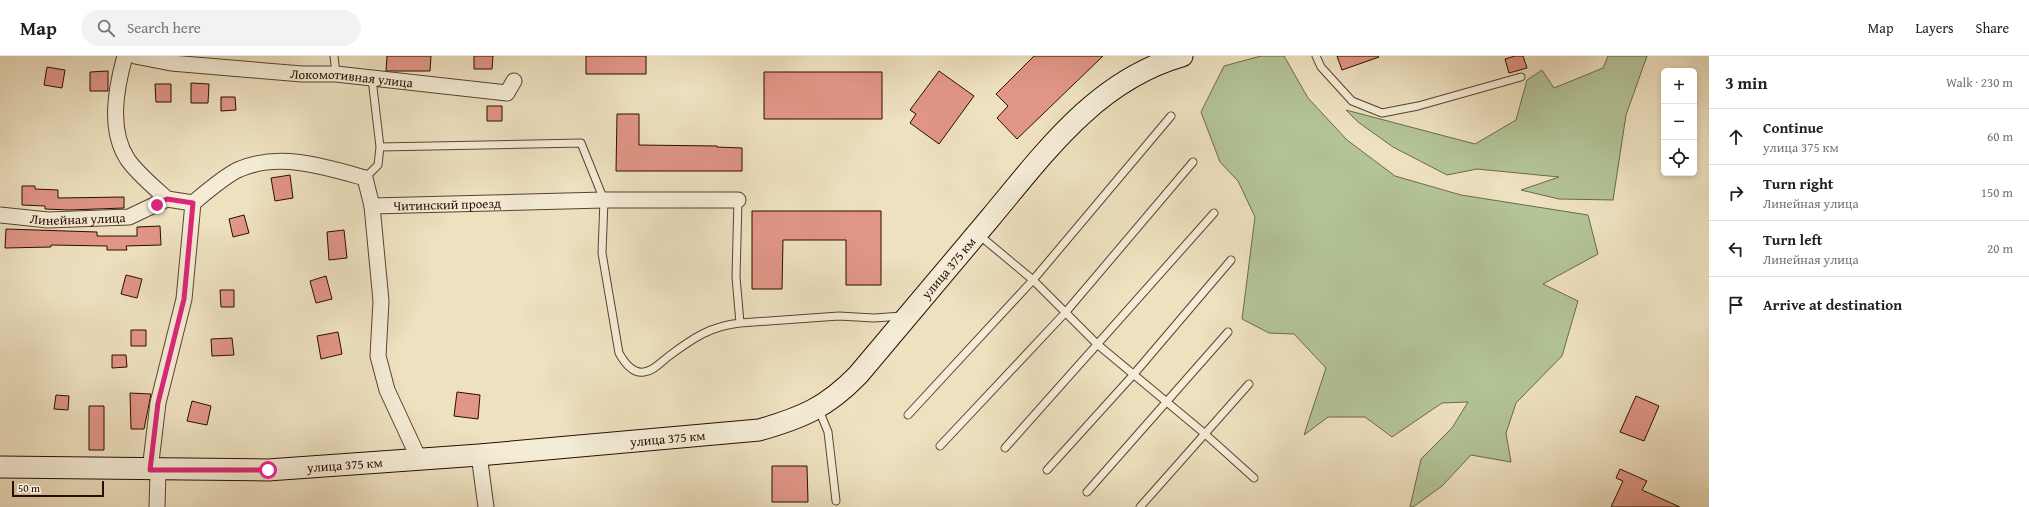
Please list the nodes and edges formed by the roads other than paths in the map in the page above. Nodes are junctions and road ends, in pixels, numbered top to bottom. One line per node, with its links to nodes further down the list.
1 (125, 56): 14 (street)
2 (135, 56): 6 (street, Локомотивная улица)
3 (334, 56): 6 (lane)
4 (1182, 56): 21 (main road, улица 375 км)
5 (1316, 56): 7 (lane)
6 (336, 74): 8 (street, Локомотивная улица)
7 (1521, 77)
8 (372, 80): 9 (street, Локомотивная улица); 11 (lane)
9 (514, 81)
10 (1171, 116): 23 (lane)
11 (380, 147): 13 (lane); 15 (lane)
12 (1193, 162): 24 (lane)
13 (365, 178): 17 (street); 18 (street)
14 (167, 199): 17 (street); 20 (street, Линейная улица)
15 (604, 200): 16 (street, Читинский проезд); 18 (street, Читинский проезд); 26 (lane)
16 (738, 200): 26 (lane)
17 (193, 203): 40 (street)
18 (372, 206): 38 (street)
19 (1214, 213): 28 (lane)
20 (0, 215)
21 (977, 233): 23 (lane); 25 (main road, улица 375 км)
22 (1231, 260): 29 (lane)
23 (1033, 280): 24 (lane); 33 (lane)
24 (1065, 313): 28 (lane); 35 (lane)
25 (907, 315): 26 (lane); 32 (main road, улица 375 км)
26 (740, 323)
27 (1228, 332): 31 (lane)
28 (1097, 344): 29 (lane); 36 (lane)
29 (1134, 374): 31 (lane); 41 (lane)
30 (1249, 384): 34 (lane)
31 (1167, 404): 34 (lane); 43 (lane)
32 (818, 409): 37 (main road, улица 375 км); 44 (lane)
33 (908, 415)
34 (1204, 433): 42 (lane); 47 (lane)
35 (940, 446)
36 (1005, 448)
37 (479, 456): 38 (main road, улица 375 км); 45 (street)
38 (419, 459): 40 (main road, улица 375 км)
39 (0, 467): 40 (main road, улица 375 км)
40 (154, 470): 46 (street)
41 (1047, 470)
42 (1254, 478)
43 (1087, 492)
44 (836, 501)
45 (484, 505)
46 (157, 507)
47 (1140, 507)

